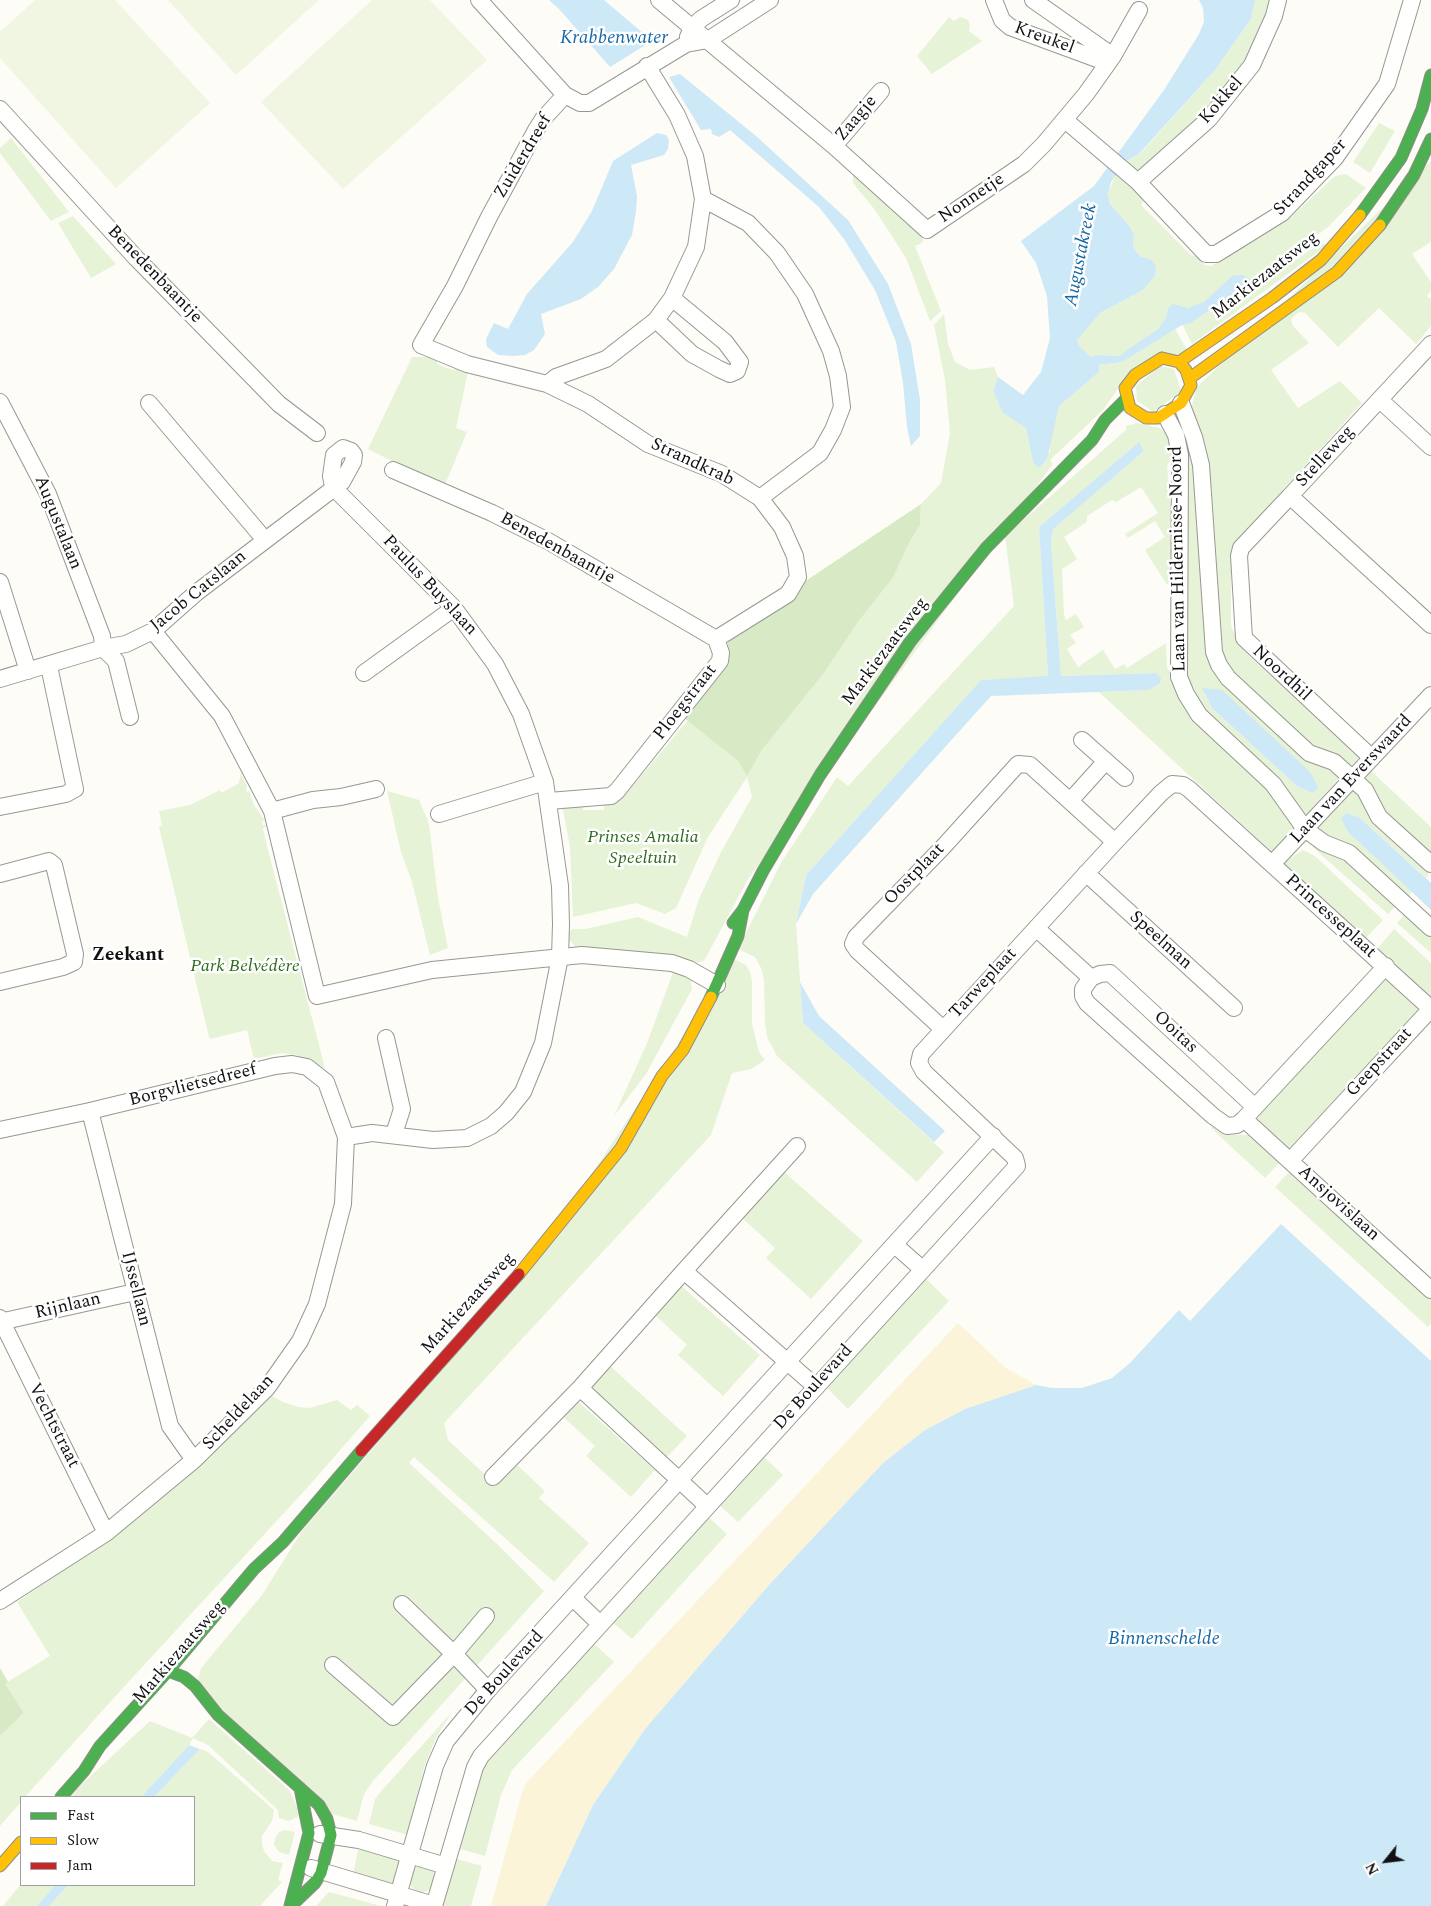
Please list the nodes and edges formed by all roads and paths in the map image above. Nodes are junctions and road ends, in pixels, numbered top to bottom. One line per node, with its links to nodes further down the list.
1 (479, 0): 17 (street)
2 (659, 0): 10 (street, Nonnetje)
3 (731, 0): 10 (street)
4 (770, 0): 11 (street, Zuiderdreef)
5 (994, 0): 13 (street, Kreukel)
6 (1033, 0): 13 (street, Kreukel)
7 (1278, 0): 22 (street, Kokkel)
8 (1412, 0): 22 (street, Strandgaper)
9 (1139, 10): 13 (street, Nonnetje)
10 (692, 28): 11 (street, Nonnetje); 12 (street)
11 (708, 40): 12 (street, Zuiderdreef); 21 (street, Nonnetje)
12 (686, 44): 14 (street, Zuiderdreef)
13 (1110, 59): 19 (street, Nonnetje)
14 (647, 66): 17 (street, Zuiderdreef); 23 (street)
15 (1431, 75): 28 (main road, Markiezaatsweg)
16 (881, 92): 21 (street, Zaagje)
17 (565, 95): 26 (street, Zuiderdreef)
18 (0, 109): 40 (street, Benedenbaantje)
19 (1065, 120): 21 (street, Nonnetje); 22 (street, Strandgaper)
20 (1431, 139): 29 (main road, Markiezaatsweg)
21 (834, 146)
22 (1133, 178)
23 (703, 199): 24 (street); 46 (street)
24 (672, 298): 25 (street); 25 (street)
25 (656, 320): 30 (street)
26 (421, 344): 30 (street, Strandkrab)
27 (1431, 344): 32 (street, Stelleweg)
28 (1179, 362): 29 (main road); 31 (main road)
29 (1190, 378): 35 (main road)
30 (547, 384): 46 (street, Strandkrab)
31 (1126, 399): 36 (main road); 41 (main road, Markiezaatsweg)
32 (1380, 400): 42 (street); 45 (street, Stelleweg)
33 (0, 402): 53 (street, Augustalaan)
34 (148, 403): 47 (street, Jacob Catslaan)
35 (1181, 403): 37 (main road); 64 (street)
36 (1137, 414): 37 (main road); 38 (main road)
37 (1165, 414): 72 (street, Laan van Hildernisse-Noord)
38 (1125, 422)
39 (1114, 428): 41 (main road, Markiezaatsweg)
40 (317, 433)
41 (1092, 440): 78 (main road, Markiezaatsweg)
42 (1431, 447)
43 (393, 470): 52 (street, Benedenbaantje)
44 (333, 487): 47 (street, Jacob Catslaan); 49 (street, Paulus Buyslaan)
45 (1290, 496): 50 (street, Stelleweg); 61 (street, Noordhil)
46 (760, 498): 52 (street, Ploegstraat)
47 (265, 540): 51 (street, Jacob Catslaan)
48 (0, 582): 55 (street)
49 (454, 608): 56 (street); 65 (street, Paulus Buyslaan)
50 (1431, 625)
51 (153, 631): 53 (street, Jacob Catslaan); 70 (street)
52 (716, 639): 67 (street, Ploegstraat)
53 (103, 648): 54 (street, Jacob Catslaan); 59 (street)
54 (49, 666): 55 (street, Jacob Catslaan); 69 (street)
55 (28, 671): 57 (street, Jacob Catslaan)
56 (364, 673)
57 (0, 679)
58 (1431, 695): 61 (street, Laan van Everswaard)
59 (130, 717)
60 (1082, 740): 62 (street)
61 (1372, 758): 64 (street, Laan van Everswaard)
62 (1106, 761): 63 (street); 68 (street)
63 (1125, 778)
64 (1353, 779): 72 (street, Laan van Everswaard); 75 (street)
65 (545, 782): 67 (street, Paulus Buyslaan); 71 (street)
66 (376, 789): 70 (street)
67 (549, 801): 82 (street, Paulus Buyslaan)
68 (1070, 801): 73 (street, Oostplaat); 88 (street, Oostplaat)
69 (0, 807)
70 (272, 811): 82 (street)
71 (439, 814)
72 (1305, 828): 74 (street, Laan van Everswaard); 80 (street, Laan van Hildernisse-Noord)
73 (1115, 842): 74 (street, Princesseplaat); 76 (street, Tarweplaat)
74 (1272, 864): 83 (street, Princesseplaat)
75 (1431, 864)
76 (1086, 873): 79 (street, Tarweplaat); 87 (street, Speelman)
77 (0, 874): 85 (street)
78 (743, 910): 81 (main road, Markiezaatsweg); 86 (main road, Markiezaatsweg)
79 (1036, 928): 84 (street); 88 (street, Tarweplaat)
80 (1431, 928)
81 (728, 930)
82 (560, 957): 86 (street); 97 (street, Paulus Buyslaan)
83 (1386, 966): 92 (street, Princesseplaat); 100 (street, Geepstraat)
84 (1091, 978): 92 (street, Ooitas); 94 (street, Ooitas)
85 (0, 982)
86 (718, 985): 91 (main road, Markiezaatsweg)
87 (1234, 1008)
88 (943, 1029): 96 (street, Tarweplaat)
89 (386, 1038): 97 (street)
90 (670, 1045): 91 (main road, Markiezaatsweg)
91 (662, 1076): 115 (main road, Markiezaatsweg)
92 (1255, 1107): 94 (street, Princesseplaat)
93 (90, 1111): 95 (street, Borgvlietsedreef); 98 (street, Borgvlietsedreef); 105 (street, IJssellaan)
94 (1244, 1119): 100 (street, Ansjovislaan)
95 (0, 1130)
96 (988, 1131): 101 (street, De Boulevard); 102 (street, De Boulevard)
97 (394, 1134): 98 (street, Paulus Buyslaan)
98 (346, 1137): 110 (street, Scheldelaan)
99 (796, 1146): 103 (street)
100 (1290, 1161): 104 (street, Ansjovislaan)
101 (895, 1245): 102 (street); 107 (street, De Boulevard)
102 (922, 1269): 108 (street, De Boulevard)
103 (684, 1271): 107 (street); 109 (street)
104 (1431, 1290)
105 (135, 1292): 106 (street, Rijnlaan); 110 (street, IJssellaan)
106 (0, 1321): 114 (street, Vechtstraat)
107 (782, 1357): 108 (street); 112 (street, De Boulevard)
108 (816, 1387): 113 (street, De Boulevard)
109 (580, 1388): 111 (street); 112 (street)
110 (194, 1460): 114 (street, Scheldelaan)
111 (494, 1477)
112 (680, 1480): 113 (street); 117 (street, De Boulevard)
113 (706, 1506): 121 (street, De Boulevard)
114 (106, 1534): 118 (street, Scheldelaan)
115 (283, 1542): 116 (main road, Markiezaatsweg); 124 (main road, Markiezaatsweg)
116 (260, 1582)
117 (573, 1598): 121 (street); 126 (street, De Boulevard)
118 (0, 1601)
119 (402, 1604): 122 (street)
120 (486, 1616): 122 (street)
121 (599, 1623): 139 (street, De Boulevard)
122 (454, 1654): 123 (street); 126 (street)
123 (333, 1665)
124 (168, 1671): 125 (main road); 125 (main road, Markiezaatsweg); 130 (main road, Markiezaatsweg)
125 (187, 1673): 128 (main road)
126 (488, 1690): 136 (street, De Boulevard)
127 (189, 1699): 128 (main road)
128 (218, 1715): 131 (main road)
129 (116, 1746): 130 (main road, Markiezaatsweg)
130 (84, 1771): 132 (main road, Markiezaatsweg)
131 (300, 1788): 133 (main road); 134 (main road)
132 (62, 1796)
133 (309, 1833): 134 (street); 137 (main road)
134 (331, 1836): 136 (street); 140 (main road)
135 (20, 1843): 138 (main road)
136 (411, 1854): 139 (street); 141 (street, De Boulevard)
137 (302, 1864): 140 (street); 142 (main road)
138 (0, 1866)
139 (446, 1866): 143 (street, De Boulevard)
140 (321, 1873): 141 (street); 142 (main road)
141 (396, 1902): 143 (street)
142 (291, 1906)
143 (434, 1906)

